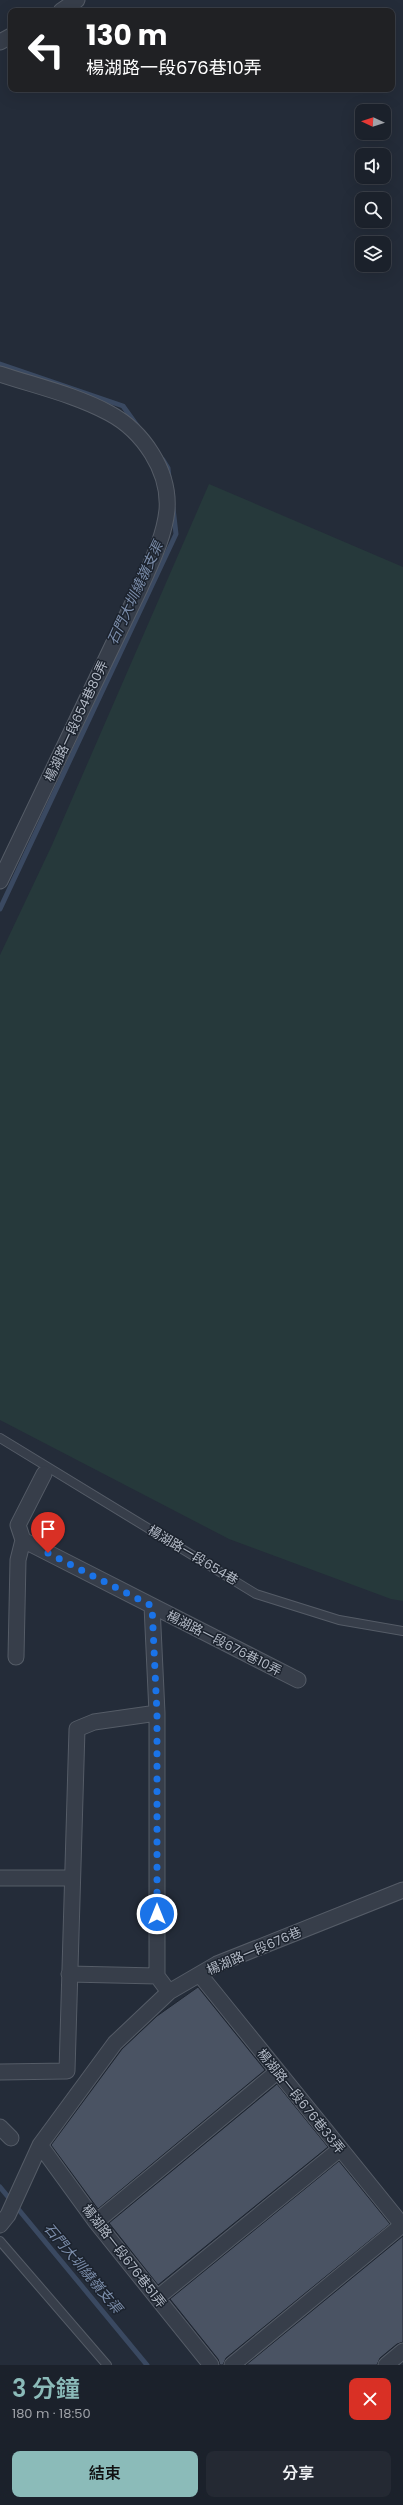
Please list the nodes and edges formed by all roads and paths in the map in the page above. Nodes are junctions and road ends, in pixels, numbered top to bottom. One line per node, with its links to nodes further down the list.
1 (77, 0): 2 (street)
2 (65, 8)
3 (0, 374): 4 (street, 楊湖路一段654巷80弄)
4 (0, 881)
5 (0, 1438): 9 (lane, 楊湖路一段654巷)
6 (44, 1474): 7 (street)
7 (22, 1540): 8 (street, 楊湖路一段676巷10弄); 10 (street)
8 (152, 1606): 11 (street, 楊湖路一段676巷10弄); 12 (street)
9 (403, 1630)
10 (16, 1657)
11 (298, 1680)
12 (157, 1714): 14 (street); 18 (street)
13 (0, 1878): 14 (street)
14 (71, 1878): 16 (street)
15 (403, 1890): 17 (street, 楊湖路一段676巷)
16 (69, 1974): 18 (street); 20 (street)
17 (200, 1974): 19 (street, 楊湖路一段676巷); 21 (street, 楊湖路一段676巷33弄)
18 (157, 1976): 19 (street)
19 (169, 1992): 24 (street, 楊湖路一段676巷)
20 (0, 2072)
21 (278, 2072): 25 (street, 楊湖路一段676巷33弄); 27 (street)
22 (0, 2127): 23 (street)
23 (11, 2138)
24 (40, 2145): 26 (street, 楊湖路一段676巷); 27 (street, 楊湖路一段676巷51弄)
25 (340, 2149): 28 (street, 楊湖路一段676巷33弄); 30 (street)
26 (4, 2220)
27 (96, 2222): 30 (street, 楊湖路一段676巷51弄)
28 (402, 2226): 34 (street)
29 (0, 2241): 32 (lane)
30 (157, 2298): 33 (street, 楊湖路一段676巷51弄)
31 (403, 2351): 35 (street)
32 (107, 2365)
33 (211, 2365)
34 (232, 2365)
35 (386, 2365)

